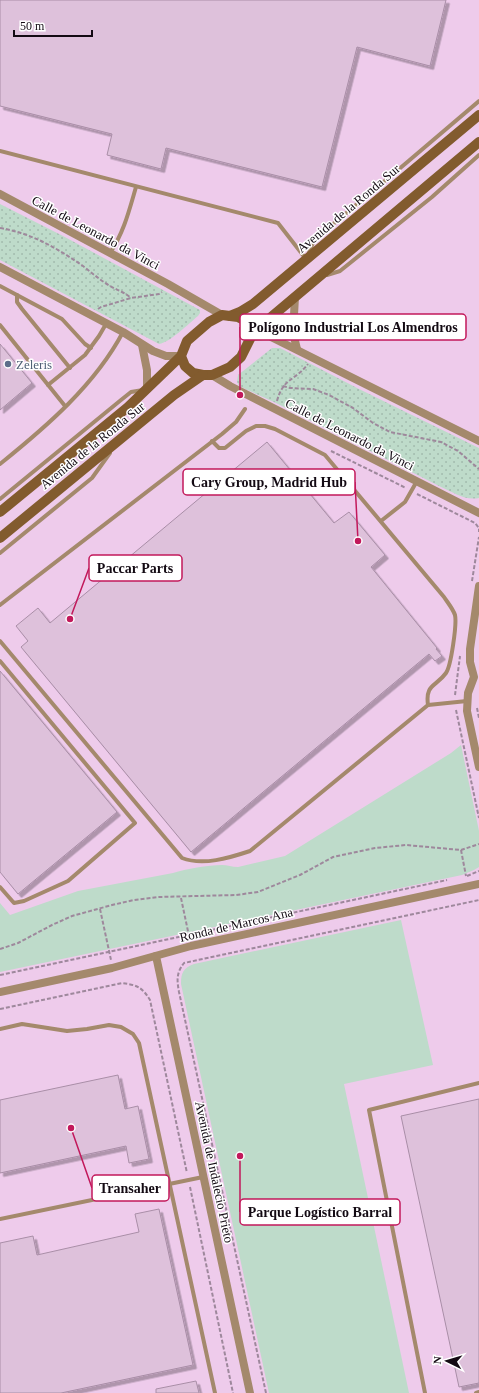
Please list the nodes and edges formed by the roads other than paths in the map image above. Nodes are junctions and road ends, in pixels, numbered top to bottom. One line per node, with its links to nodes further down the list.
1 (479, 101): 9 (lane)
2 (479, 115): 9 (main road, Avenida de la Ronda Sur)
3 (479, 142): 11 (main road)
4 (0, 151): 6 (lane)
5 (479, 155): 11 (lane)
6 (136, 187): 8 (lane); 9 (lane)
7 (0, 194): 8 (street, Calle de Leonardo da Vinci)
8 (110, 253): 15 (street, Calle de Leonardo da Vinci)
9 (306, 260): 15 (main road, Avenida de la Ronda Sur)
10 (0, 267): 16 (street)
11 (317, 278): 14 (main road)
12 (0, 286): 13 (lane)
13 (17, 295): 21 (lane); 24 (lane)
14 (295, 297): 19 (main road); 22 (street)
15 (226, 316): 19 (main road); 23 (main road)
16 (106, 324): 18 (street); 21 (lane)
17 (0, 325): 26 (lane)
18 (123, 332): 20 (street); 28 (lane)
19 (251, 336): 22 (street); 25 (main road)
20 (142, 345): 23 (street); 27 (street)
21 (91, 348): 24 (lane)
22 (297, 349): 31 (street)
23 (181, 356): 25 (main road); 27 (main road, Avenida de la Ronda Sur)
24 (70, 368): 26 (lane)
25 (207, 375): 32 (main road, Avenida de la Ronda Sur); 34 (street, Calle de Leonardo da Vinci)
26 (48, 385): 28 (lane)
27 (147, 389): 35 (lane); 36 (main road, Avenida de la Ronda Sur)
28 (65, 406): 33 (lane)
29 (245, 409): 30 (lane)
30 (212, 441): 38 (lane); 42 (lane)
31 (479, 441)
32 (117, 442): 39 (main road, Avenida de la Ronda Sur); 40 (lane)
33 (0, 464)
34 (417, 481): 37 (street, Calle de Leonardo da Vinci); 38 (lane)
35 (0, 499)
36 (0, 512)
37 (479, 513)
38 (381, 521): 47 (lane)
39 (0, 538)
40 (0, 553)
41 (479, 586): 45 (street)
42 (0, 605)
43 (0, 641): 47 (lane)
44 (0, 661): 50 (lane)
45 (477, 677): 46 (street)
46 (467, 701): 47 (lane); 48 (street)
47 (428, 705)
48 (479, 767)
49 (479, 884): 51 (street, Ronda de Marcos Ana)
50 (0, 887)
51 (156, 956): 52 (street, Ronda de Marcos Ana); 55 (street, Avenida de Indalecio Prieto)
52 (0, 992)
53 (0, 1029): 56 (lane)
54 (479, 1083): 61 (lane)
55 (204, 1177): 56 (lane); 60 (street, Avenida de Indalecio Prieto)
56 (170, 1184): 57 (lane); 59 (lane)
57 (0, 1219)
58 (479, 1392): 62 (lane)
59 (215, 1393)
60 (250, 1393)
61 (426, 1393)
62 (476, 1393)

